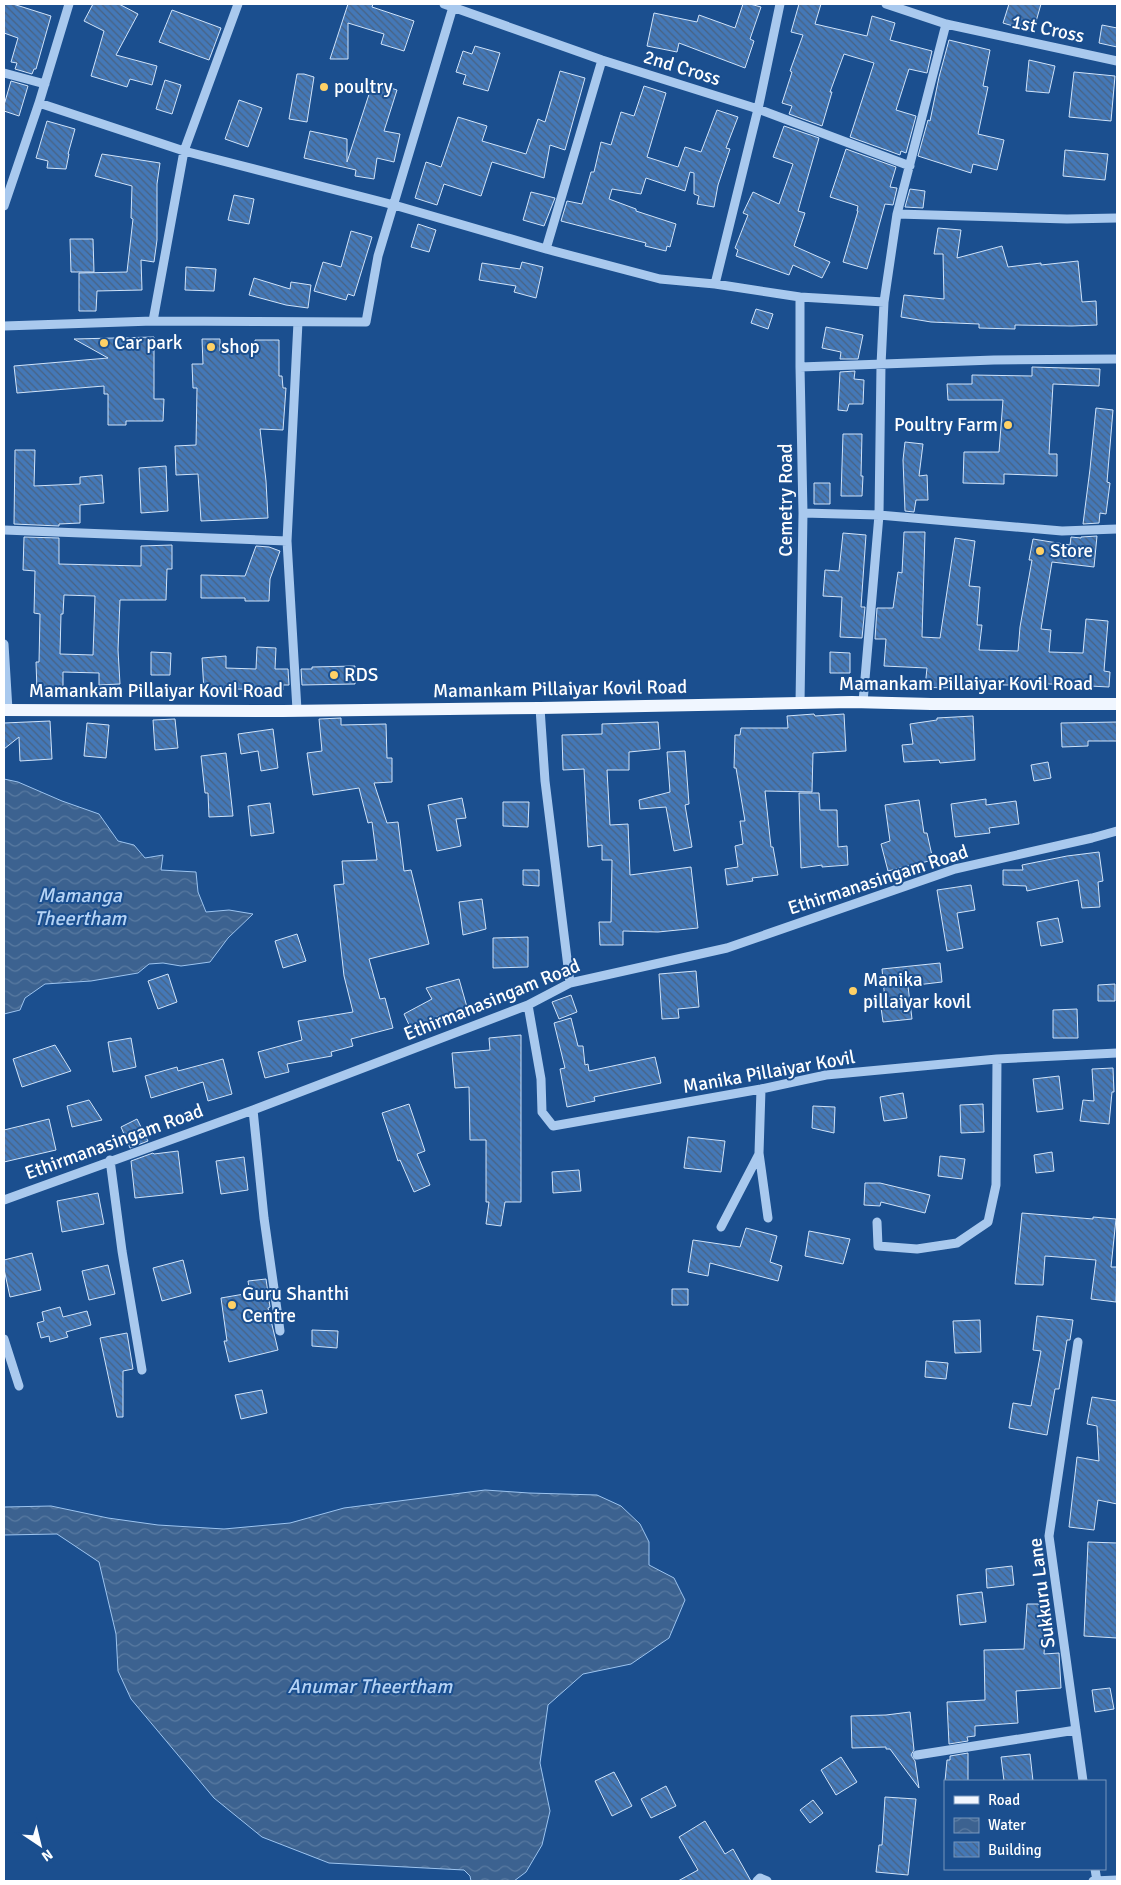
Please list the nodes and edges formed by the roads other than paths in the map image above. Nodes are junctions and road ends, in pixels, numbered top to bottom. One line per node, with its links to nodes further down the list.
1 (69, 4): 10 (street)
2 (238, 4): 13 (street)
3 (780, 4): 12 (street)
4 (886, 4): 6 (street, 1st Cross)
5 (449, 5): 7 (street, 2nd Cross); 15 (street)
6 (946, 24): 8 (street, 1st Cross); 14 (street)
7 (602, 60): 12 (street, 2nd Cross); 19 (street)
8 (1117, 61)
9 (4, 72): 10 (street)
10 (45, 84): 11 (street)
11 (39, 103): 13 (street); 16 (street)
12 (758, 109): 14 (street, 2nd Cross); 20 (street)
13 (184, 151): 15 (street); 23 (street)
14 (910, 166): 17 (street)
15 (394, 205): 19 (street); 24 (street)
16 (4, 206)
17 (897, 214): 18 (street); 22 (street)
18 (1117, 218)
19 (546, 249): 20 (street)
20 (715, 284): 21 (street)
21 (800, 297): 22 (street); 28 (street, Cemetry Road)
22 (884, 302): 27 (street)
23 (153, 321): 24 (street); 25 (street)
24 (298, 322): 33 (street)
25 (4, 326)
26 (1117, 359): 27 (street)
27 (882, 365): 28 (street); 30 (street)
28 (800, 366): 29 (street, Cemetry Road)
29 (803, 513): 30 (street); 35 (street, Cemetry Road)
30 (879, 515): 31 (street); 36 (street)
31 (1117, 529)
32 (4, 530): 33 (street)
33 (287, 541): 40 (street)
34 (4, 644): 39 (street)
35 (800, 702): 36 (main road, Mamankam Pillaiyar Kovil Road); 38 (main road, Mamankam Pillaiyar Kovil Road)
36 (864, 702): 37 (main road, Mamankam Pillaiyar Kovil Road)
37 (1117, 704)
38 (540, 708): 40 (main road, Mamankam Pillaiyar Kovil Road); 42 (street)
39 (6, 710): 40 (main road, Mamankam Pillaiyar Kovil Road)
40 (297, 710)
41 (1117, 830): 42 (street, Ethirmanasingam Road)
42 (570, 983): 43 (street, Ethirmanasingam Road)
43 (528, 1006): 46 (street, Manika Pillaiyar Kovil); 47 (street, Ethirmanasingam Road)
44 (1117, 1053): 45 (street, Manika Pillaiyar Kovil)
45 (997, 1058): 46 (street, Manika Pillaiyar Kovil); 52 (street)
46 (761, 1089): 48 (street)
47 (253, 1110): 49 (street, Ethirmanasingam Road); 54 (street)
48 (759, 1154): 51 (street); 53 (street)
49 (110, 1160): 50 (street, Ethirmanasingam Road); 57 (street)
50 (4, 1200)
51 (768, 1218)
52 (877, 1222)
53 (721, 1227)
54 (280, 1331)
55 (4, 1339): 58 (street)
56 (1078, 1342): 59 (street, Sukkuru Lane)
57 (142, 1370)
58 (19, 1386)
59 (1076, 1730): 60 (street); 61 (street, Sukkuru Lane)
60 (917, 1755)
61 (1083, 1780)
62 (1117, 1880): 65 (street)
63 (757, 1881): 64 (street)
64 (767, 1881)
65 (1095, 1881)

